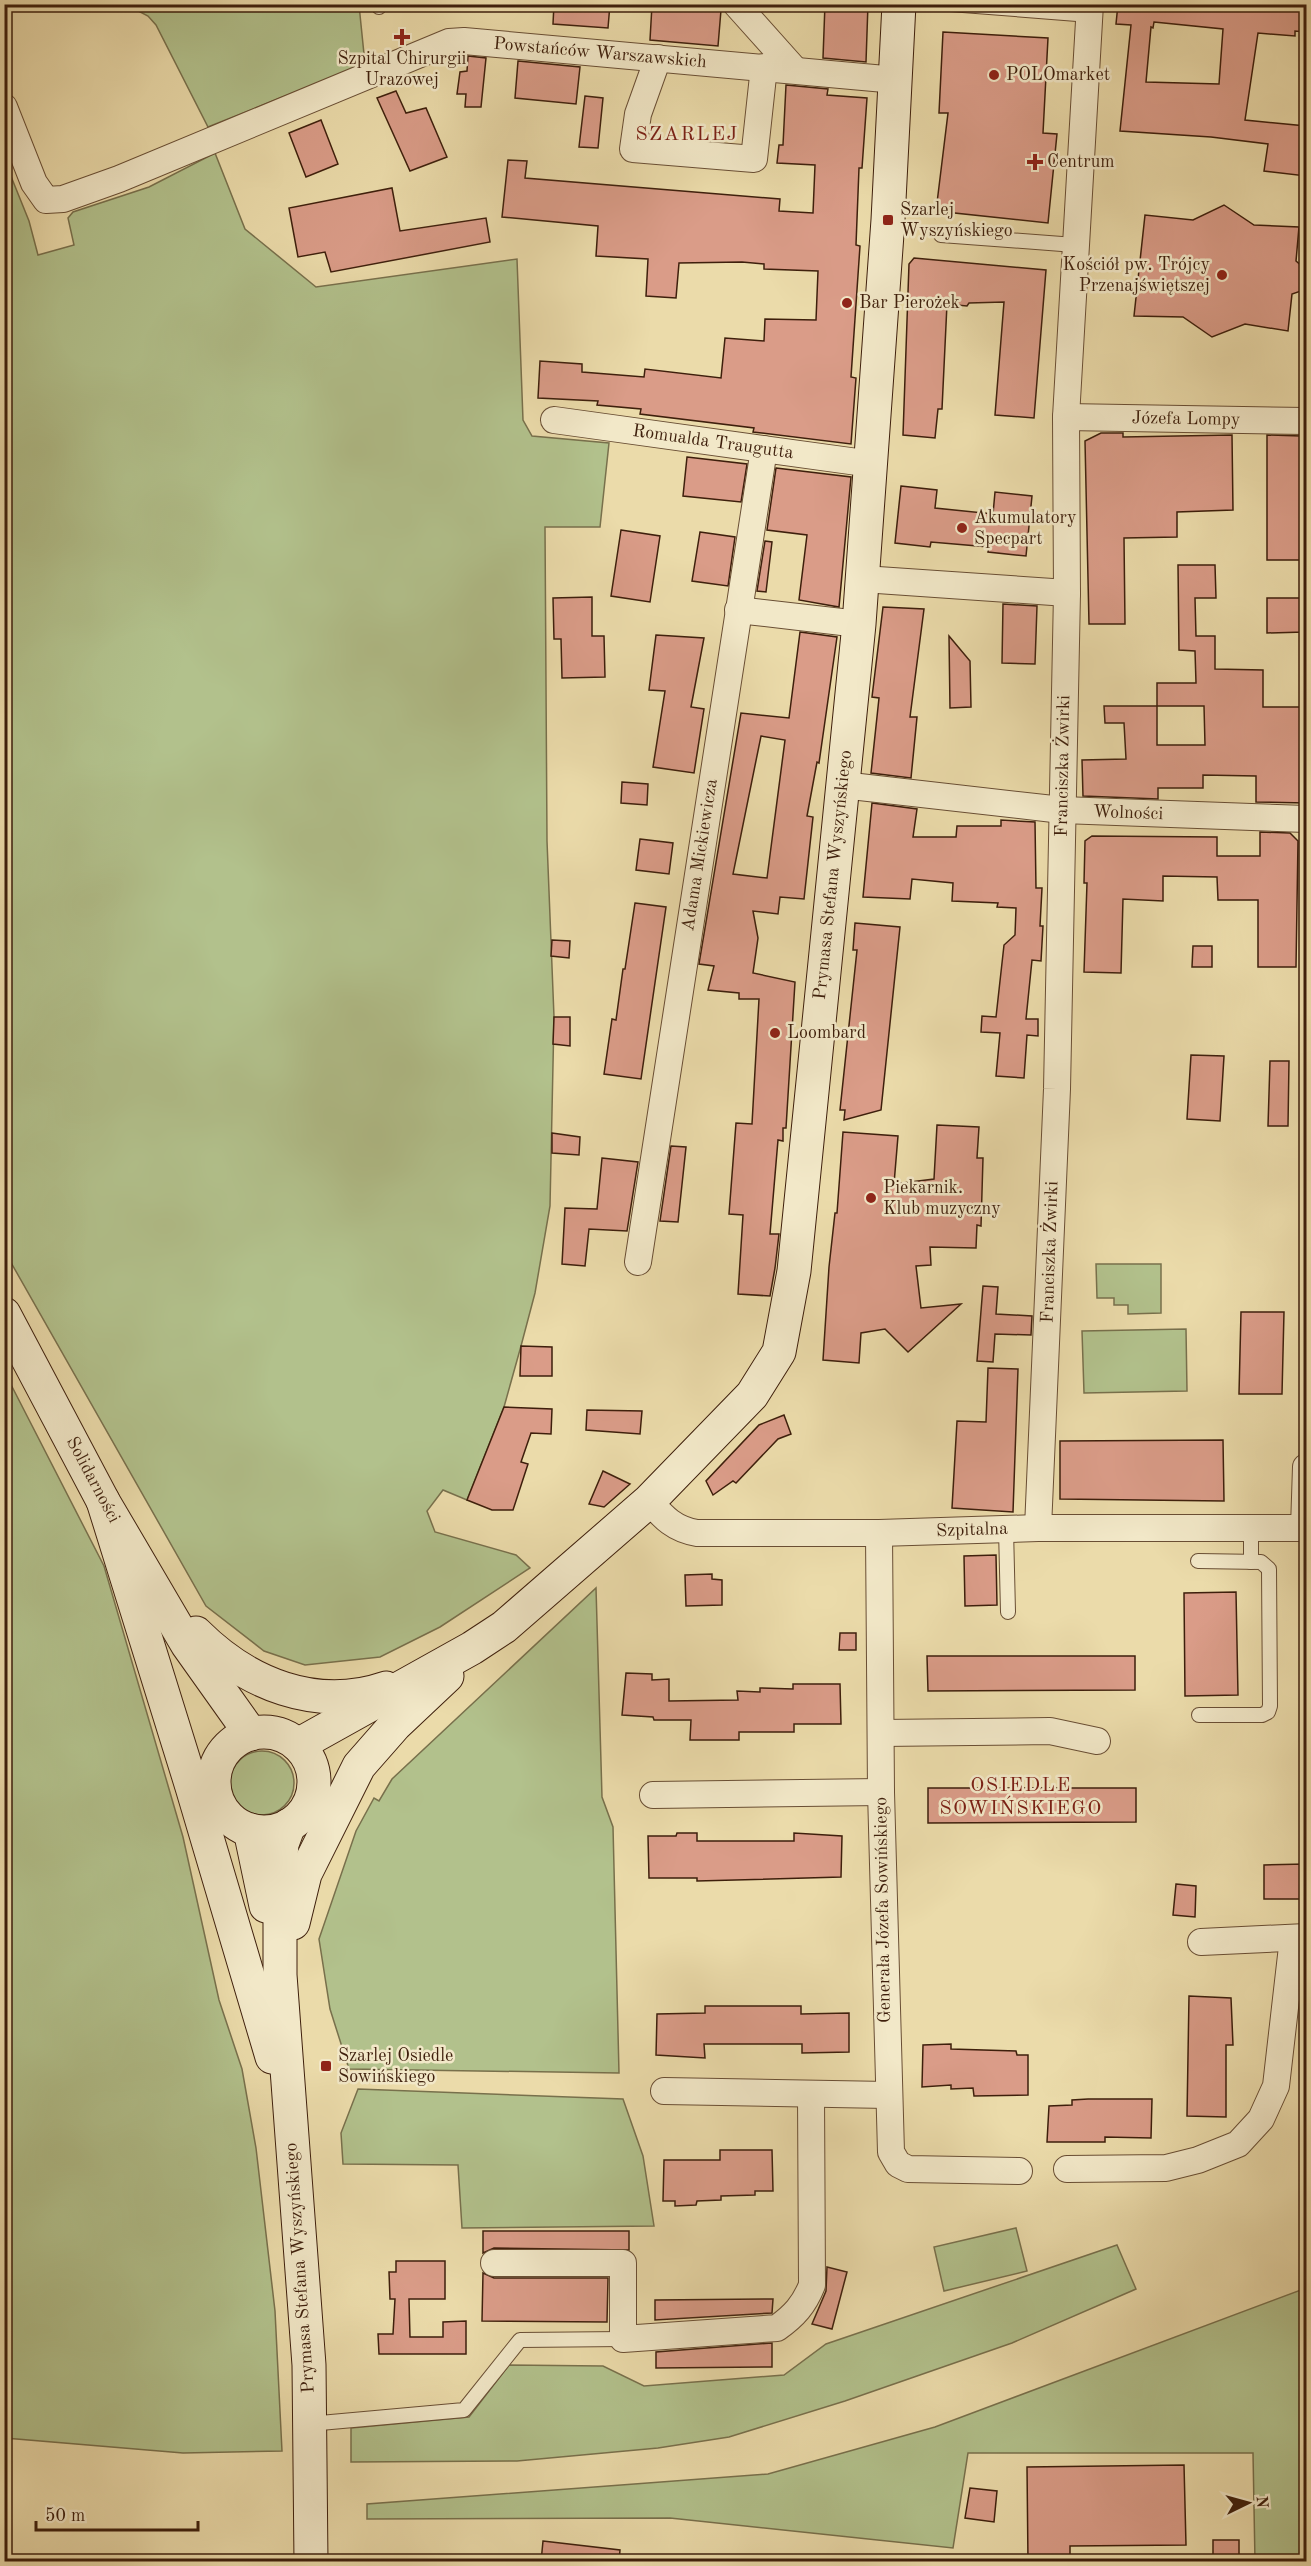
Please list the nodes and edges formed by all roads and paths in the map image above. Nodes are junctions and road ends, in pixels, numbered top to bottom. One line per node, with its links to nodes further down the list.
1 (736, 4): 8 (street)
2 (899, 4): 9 (street, Prymasa Stefana Wyszyńskiego)
3 (950, 4): 4 (lane)
4 (997, 6): 5 (lane)
5 (1090, 10): 12 (street, Franciszka Żwirki)
6 (658, 58): 7 (street, Powstańców Warszawskich); 7 (street); 10 (street, Powstańców Warszawskich)
7 (764, 67): 8 (street, Powstańców Warszawskich)
8 (795, 70): 9 (street, Powstańców Warszawskich)
9 (896, 80): 17 (street, Prymasa Stefana Wyszyńskiego)
10 (4, 108)
11 (941, 235): 12 (lane)
12 (1075, 245): 13 (street, Franciszka Żwirki)
13 (1066, 417): 15 (street, Józefa Lompy); 19 (street, Franciszka Żwirki)
14 (554, 420): 16 (street, Romualda Traugutta)
15 (1306, 421)
16 (764, 449): 17 (street, Romualda Traugutta); 20 (street, Adama Mickiewicza)
17 (872, 464): 18 (street, Prymasa Stefana Wyszyńskiego)
18 (863, 579): 19 (street); 21 (street, Prymasa Stefana Wyszyńskiego)
19 (1067, 593): 23 (street, Franciszka Żwirki)
20 (738, 610): 21 (street); 25 (street, Adama Mickiewicza)
21 (859, 624): 22 (street, Prymasa Stefana Wyszyńskiego)
22 (842, 785): 23 (street, Wolności); 29 (street, Prymasa Stefana Wyszyńskiego)
23 (1062, 810): 24 (street, Wolności); 30 (street, Franciszka Żwirki)
24 (1306, 819)
25 (638, 1262)
26 (4, 1314): 28 (street, Solidarności)
27 (1306, 1467): 32 (street)
28 (103, 1502): 35 (street, Solidarności); 55 (street)
29 (649, 1502): 34 (street, Szpitalna); 39 (street, Prymasa Stefana Wyszyńskiego)
30 (1038, 1527): 31 (street, Szpitalna); 33 (street, Szpitalna)
31 (1251, 1528): 32 (street, Szpitalna); 37 (lane)
32 (1305, 1528)
33 (1006, 1529): 34 (street, Szpitalna); 38 (lane)
34 (879, 1533): 41 (street, Generała Józefa Sowińskiego)
35 (135, 1555): 39 (street); 42 (street, Solidarności)
36 (1198, 1561): 37 (lane)
37 (1251, 1562): 40 (lane)
38 (1008, 1612)
39 (472, 1648): 44 (street, Prymasa Stefana Wyszyńskiego); 51 (street)
40 (1199, 1715)
41 (881, 1733): 43 (street); 45 (street, Generała Józefa Sowińskiego)
42 (239, 1741): 44 (street); 48 (street)
43 (1097, 1741)
44 (306, 1758): 47 (street)
45 (880, 1792): 46 (street); 54 (street, Generała Józefa Sowińskiego)
46 (653, 1795)
47 (289, 1825): 48 (street); 51 (street, Prymasa Stefana Wyszyńskiego)
48 (250, 1830): 51 (street, Prymasa Stefana Wyszyńskiego)
49 (1300, 1938): 50 (street); 56 (street)
50 (1201, 1942)
51 (280, 1975): 55 (street, Prymasa Stefana Wyszyńskiego)
52 (664, 2091): 53 (street)
53 (811, 2095): 54 (street); 59 (street)
54 (888, 2095): 57 (street, Generała Józefa Sowińskiego)
55 (292, 2133): 60 (street, Prymasa Stefana Wyszyńskiego)
56 (1067, 2169)
57 (1019, 2171)
58 (494, 2263): 59 (street)
59 (623, 2339): 60 (lane)
60 (309, 2424): 61 (street, Prymasa Stefana Wyszyńskiego)
61 (311, 2562)

